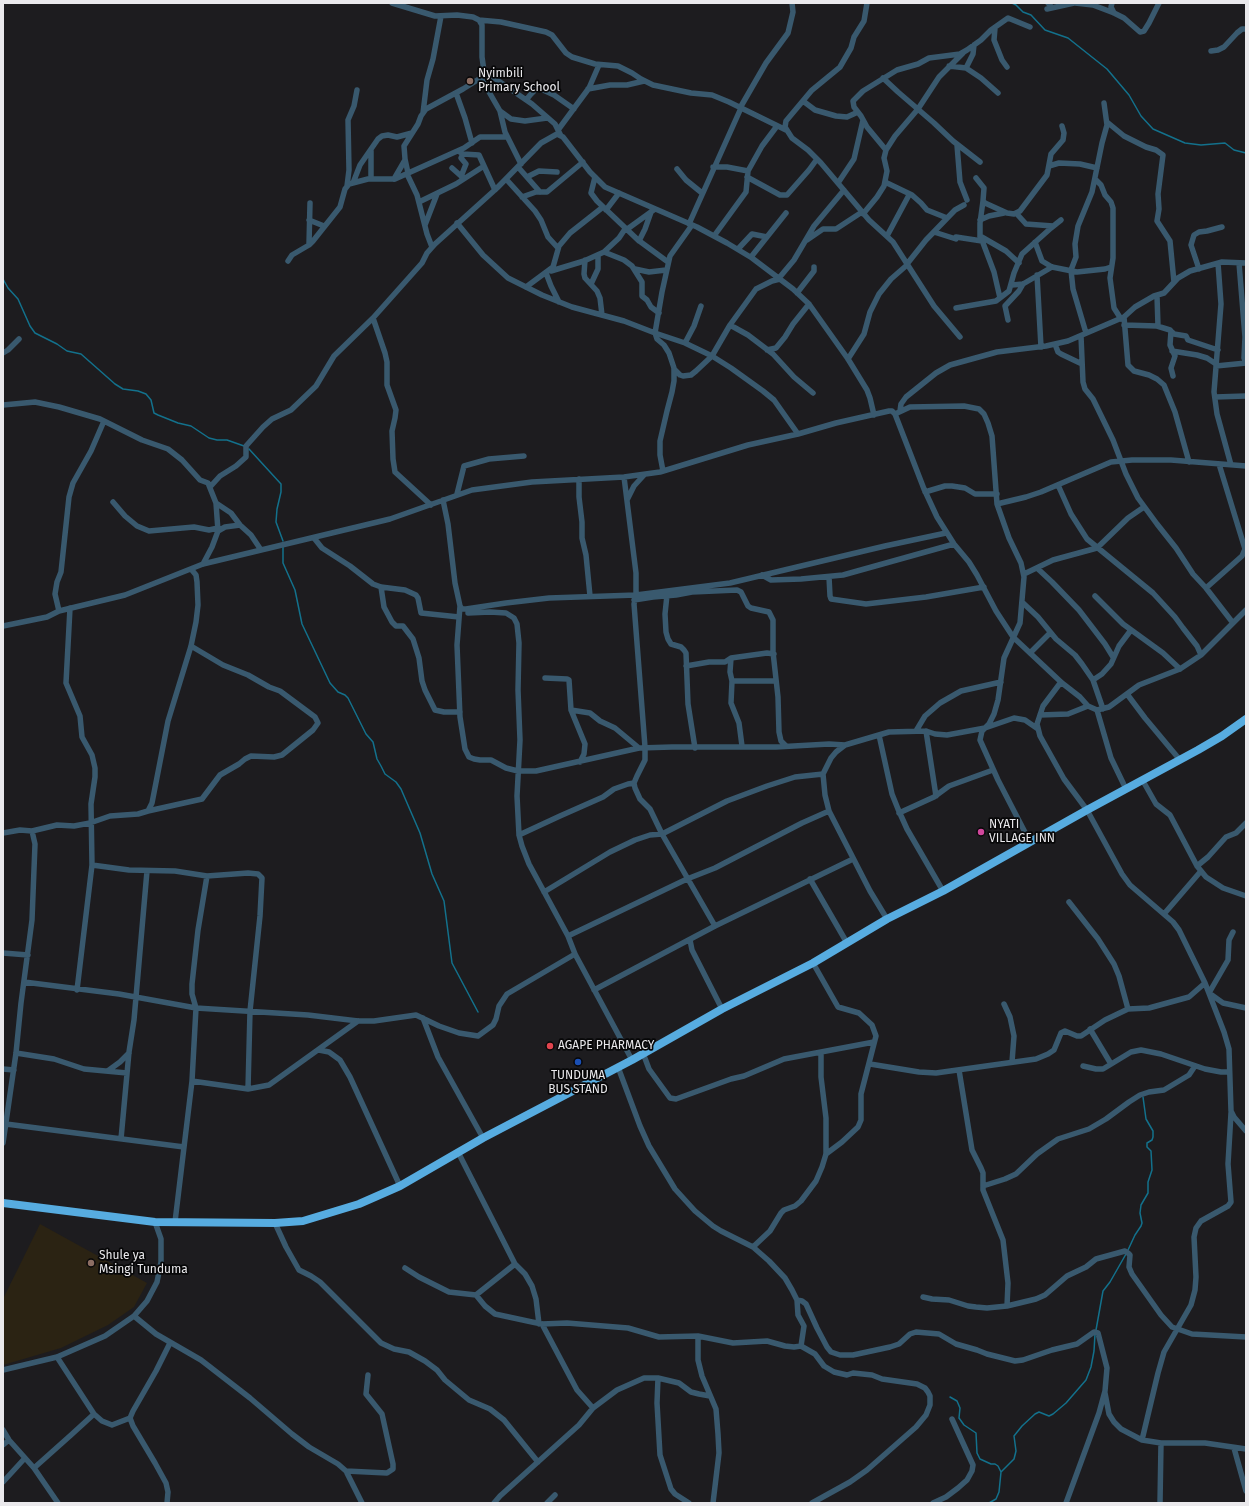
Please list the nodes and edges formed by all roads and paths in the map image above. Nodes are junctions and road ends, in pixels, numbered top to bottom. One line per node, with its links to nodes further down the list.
1 (392, 3): 10 (street)
2 (792, 3): 33 (street)
3 (867, 3): 31 (street)
4 (1070, 3): 5 (street); 8 (street)
5 (1074, 3): 9 (street)
6 (1112, 3): 9 (street)
7 (1159, 3): 9 (street)
8 (1048, 6)
9 (1114, 13)
10 (441, 16): 11 (street); 38 (street)
11 (479, 20): 18 (street); 22 (street)
12 (1030, 27): 13 (street)
13 (995, 28): 15 (street); 20 (street)
14 (1245, 28): 16 (street)
15 (974, 45): 17 (street); 21 (street)
16 (1211, 51)
17 (963, 52): 19 (street); 24 (street)
18 (599, 65): 25 (street); 26 (street)
19 (949, 66): 21 (street); 35 (street)
20 (1007, 67)
21 (966, 68): 29 (street)
22 (487, 74): 23 (street); 30 (street)
23 (481, 78): 28 (street); 36 (street)
24 (883, 78): 35 (street); 37 (street)
25 (644, 81): 26 (street); 33 (street)
26 (588, 89): 34 (street)
27 (356, 90): 78 (street)
28 (456, 93): 38 (street); 48 (street)
29 (998, 93)
30 (526, 100): 34 (street); 39 (street)
31 (803, 101): 37 (street); 44 (street)
32 (1104, 103): 41 (street)
33 (740, 108): 42 (street); 60 (street)
34 (574, 109): 46 (street)
35 (918, 109): 49 (street); 51 (street)
36 (500, 111): 39 (street); 47 (street)
37 (858, 112): 40 (street)
38 (423, 113): 45 (street)
39 (548, 118): 46 (street)
40 (863, 120): 51 (street); 77 (street)
41 (1107, 122): 62 (street); 140 (street)
42 (777, 126): 44 (street); 66 (street)
43 (1062, 126): 59 (street)
44 (786, 130): 53 (street)
45 (412, 133): 50 (street); 54 (street)
46 (560, 133): 55 (street); 58 (street)
47 (507, 137): 48 (street); 58 (street)
48 (472, 143): 52 (street)
49 (957, 145): 56 (street); 96 (street)
50 (371, 150): 71 (street); 76 (street)
51 (886, 150): 75 (street)
52 (461, 152): 57 (street); 65 (street); 69 (street)
53 (817, 159): 66 (street); 77 (street)
54 (405, 160): 65 (street); 72 (street)
55 (583, 162): 68 (street); 81 (street)
56 (980, 162)
57 (484, 166): 69 (street); 79 (street)
58 (519, 166): 67 (street); 73 (street)
59 (1049, 166): 62 (street); 95 (street)
60 (713, 167): 66 (street); 83 (street)
61 (452, 168): 69 (street)
62 (1097, 168): 74 (street)
63 (678, 169): 83 (street)
64 (557, 172): 67 (street)
65 (407, 174): 72 (street); 88 (street)
66 (747, 174): 108 (street)
67 (527, 177): 81 (street)
68 (595, 177): 82 (street); 90 (street)
69 (462, 178): 84 (street)
70 (976, 178): 87 (street)
71 (371, 179): 72 (street); 76 (street)
72 (394, 179)
73 (506, 179): 79 (street); 86 (street)
74 (1095, 179): 132 (street); 137 (street)
75 (885, 182): 85 (street); 93 (street)
76 (353, 183): 78 (street)
77 (838, 184): 80 (street)
78 (347, 186): 102 (street)
79 (495, 190): 100 (street)
80 (844, 190): 93 (street); 113 (street)
81 (540, 192): 86 (street)
82 (619, 193): 90 (street); 91 (street)
83 (702, 193): 101 (street)
84 (437, 194): 88 (street); 103 (street)
85 (909, 195): 96 (street); 109 (street)
86 (522, 197): 117 (street)
87 (983, 200): 94 (street); 98 (street)
88 (419, 202): 103 (street)
89 (310, 203): 97 (street)
90 (605, 209): 106 (street); 117 (street)
91 (653, 210): 101 (street); 106 (street); 112 (street)
92 (786, 213): 110 (street)
93 (863, 213): 109 (street); 113 (street)
94 (1004, 213): 95 (street); 98 (street)
95 (1016, 213): 104 (street)
96 (947, 218): 107 (street)
97 (309, 220): 102 (street); 115 (street)
98 (980, 220): 111 (street)
99 (1061, 220): 104 (street)
100 (457, 223): 116 (street); 144 (street)
101 (690, 224): 108 (street); 124 (street)
102 (324, 226): 115 (street)
103 (425, 226): 116 (street)
104 (1053, 226): 114 (street)
105 (1222, 226): 134 (street)
106 (625, 229): 112 (street); 119 (street)
107 (934, 232): 111 (street); 129 (street)
108 (714, 236): 118 (street)
109 (887, 236): 129 (street)
110 (767, 237): 118 (street); 121 (street)
111 (981, 238): 125 (street); 147 (street)
112 (639, 241): 124 (street)
113 (805, 241): 139 (street)
114 (1035, 242): 125 (street); 131 (street)
115 (309, 244): 122 (street)
116 (432, 247): 155 (street)
117 (558, 248): 136 (street)
118 (738, 250): 121 (street)
119 (604, 252): 120 (street); 133 (street)
120 (598, 255): 123 (street); 141 (street)
121 (751, 257): 139 (street)
122 (288, 260)
123 (585, 260): 136 (street); 141 (street)
124 (668, 262): 135 (street)
125 (1019, 263): 143 (street)
126 (1218, 263): 127 (street); 134 (street); 171 (street)
127 (1240, 263): 128 (street); 177 (street)
128 (1246, 263)
129 (907, 265): 165 (street); 175 (street)
130 (814, 267): 145 (street)
131 (1052, 267): 137 (street); 138 (street)
132 (1111, 267): 137 (street); 152 (street)
133 (635, 269): 135 (street); 153 (street)
134 (1198, 269): 140 (street)
135 (666, 270): 153 (street)
136 (548, 272): 144 (street); 148 (street)
137 (1071, 272): 164 (street)
138 (1037, 275): 142 (street); 169 (street)
139 (780, 278): 145 (street); 159 (street)
140 (1174, 282): 146 (street)
141 (592, 284): 154 (street)
142 (1022, 284): 143 (street); 157 (street)
143 (1012, 285): 147 (street)
144 (526, 287): 148 (street)
145 (797, 294): 149 (street)
146 (1157, 296): 156 (street); 161 (street)
147 (1000, 298): 151 (street)
148 (560, 302): 154 (street)
149 (809, 304): 170 (street); 175 (street)
150 (701, 306): 167 (street)
151 (956, 308)
152 (1115, 310): 156 (street); 158 (street)
153 (658, 313): 163 (street)
154 (602, 315): 163 (street)
155 (373, 318): 200 (street); 209 (street)
156 (1123, 318): 158 (street); 160 (street)
157 (1008, 320)
158 (1112, 324): 164 (street)
159 (730, 325): 170 (street); 174 (street)
160 (1124, 325): 161 (street); 191 (street)
161 (1158, 326): 162 (street)
162 (1171, 331): 171 (street); 172 (street)
163 (655, 334): 167 (street); 179 (street)
164 (1084, 335): 168 (street); 176 (street)
165 (960, 337)
166 (19, 340): 173 (street)
167 (685, 343): 174 (street)
168 (1056, 344): 169 (street); 176 (street)
169 (1041, 347): 185 (street)
170 (768, 350): 181 (street)
171 (1218, 350): 178 (street)
172 (1172, 351): 178 (street); 180 (street)
173 (3, 353)
174 (712, 356): 179 (street); 188 (street)
175 (848, 359): 186 (street)
176 (1082, 364): 190 (street)
177 (1246, 364): 178 (street)
178 (1216, 365): 183 (street)
179 (674, 368): 195 (street)
180 (1173, 376)
181 (813, 393)
182 (1246, 396): 183 (street)
183 (1215, 397): 193 (street)
184 (3, 405): 187 (street)
185 (898, 412): 186 (street); 201 (street); 203 (street)
186 (874, 415): 188 (street)
187 (104, 421): 200 (street); 236 (street)
188 (798, 434): 195 (street)
189 (524, 456): 202 (street)
190 (1120, 461): 191 (street); 199 (street); 210 (street)
191 (1189, 462): 192 (street)
192 (1219, 464): 193 (street); 217 (street)
193 (1231, 466): 194 (street)
194 (1246, 466)
195 (663, 471): 196 (street)
196 (644, 475): 197 (street); 205 (street)
197 (624, 477): 198 (street); 205 (street)
198 (580, 479): 202 (street); 229 (street)
199 (1058, 485): 208 (street); 216 (street)
200 (210, 487): 207 (street)
201 (925, 492): 203 (street); 213 (street)
202 (457, 494): 204 (street)
203 (998, 494): 208 (street)
204 (443, 500): 209 (street); 233 (street)
205 (627, 501): 231 (street)
206 (113, 502): 212 (street)
207 (216, 503): 211 (street); 212 (street)
208 (997, 504): 222 (street)
209 (431, 505): 214 (street)
210 (1144, 506): 216 (street); 227 (street)
211 (240, 525): 212 (street); 218 (street)
212 (218, 530): 219 (street)
213 (946, 533): 215 (street); 223 (street)
214 (314, 538): 218 (street); 225 (street)
215 (954, 544): 224 (street); 226 (street)
216 (1097, 548): 220 (street); 246 (street)
217 (1245, 548): 227 (street)
218 (261, 550): 219 (street)
219 (203, 564): 221 (street)
220 (1037, 568): 222 (street); 248 (street)
221 (191, 569): 234 (street); 243 (street)
222 (1024, 574): 232 (street)
223 (762, 575): 224 (street); 231 (street)
224 (829, 577): 226 (street)
225 (382, 587): 237 (street); 261 (street)
226 (984, 587): 242 (street)
227 (1206, 588): 238 (street)
228 (667, 595): 231 (street); 245 (street); 249 (street)
229 (590, 596): 231 (street); 233 (street)
230 (1095, 596): 240 (street)
231 (635, 598): 272 (street)
232 (1022, 602): 241 (street); 242 (street)
233 (461, 607): 237 (street); 277 (street)
234 (70, 608): 236 (street); 287 (street)
235 (1246, 610): 238 (street)
236 (59, 611): 239 (street)
237 (459, 617): 261 (street)
238 (1233, 623): 246 (street)
239 (3, 626)
240 (1131, 630): 248 (street); 250 (street)
241 (1050, 633): 244 (street); 253 (street)
242 (1013, 637): 244 (street); 255 (street)
243 (191, 646): 284 (street); 284 (street)
244 (1030, 653): 256 (street)
245 (774, 654): 247 (street); 252 (street)
246 (1201, 654): 250 (street)
247 (731, 658): 249 (street); 254 (street)
248 (1113, 658): 253 (street)
249 (686, 666): 273 (street)
250 (1180, 669): 257 (street)
251 (545, 678): 259 (street)
252 (776, 680): 254 (street); 271 (street)
253 (1093, 680): 260 (street)
254 (732, 681): 270 (street)
255 (1001, 682): 264 (street); 266 (street)
256 (1061, 682): 258 (street); 262 (street)
257 (1127, 694): 260 (street); 274 (street)
258 (1088, 706): 260 (street); 262 (street)
259 (571, 710): 272 (street); 275 (street)
260 (1100, 710): 281 (street)
261 (460, 712): 277 (street)
262 (1040, 715): 265 (street)
263 (1246, 718): 274 (highway)
264 (985, 728): 265 (street); 267 (street); 276 (street)
265 (1038, 729): 283 (street)
266 (916, 731): 267 (street); 268 (street)
267 (926, 731): 282 (street)
268 (879, 735): 269 (street); 286 (street)
269 (845, 745): 271 (street); 278 (street)
270 (742, 746): 271 (street); 273 (street)
271 (786, 746)
272 (642, 748): 273 (street); 275 (street); 280 (street)
273 (695, 748)
274 (1180, 760): 279 (highway)
275 (580, 762): 277 (street)
276 (993, 770): 282 (street); 293 (street)
277 (518, 771): 292 (street)
278 (823, 774): 285 (street); 291 (street)
279 (1143, 780): 281 (highway); 296 (street)
280 (634, 783): 291 (street); 292 (street)
281 (1126, 789): 283 (highway)
282 (936, 796): 286 (street)
283 (1087, 810): 293 (highway); 305 (street)
284 (148, 811): 287 (street)
285 (829, 811): 294 (street); 299 (street)
286 (899, 813): 301 (street)
287 (90, 823): 289 (street); 295 (street)
288 (1246, 823): 296 (street)
289 (32, 831): 290 (street); 314 (street)
290 (3, 833)
291 (662, 834): 299 (street); 302 (street)
292 (520, 835): 302 (street)
293 (1030, 842): 301 (highway)
294 (853, 859): 300 (street); 306 (street)
295 (92, 865): 297 (street); 318 (street)
296 (1199, 868): 303 (street); 305 (street)
297 (147, 872): 298 (street); 321 (street)
298 (207, 876): 323 (street); 327 (street)
299 (687, 879): 307 (street); 309 (street)
300 (810, 879): 307 (street); 311 (street)
301 (943, 891): 306 (highway)
302 (544, 892): 309 (street)
303 (1246, 896)
304 (1070, 902): 326 (street)
305 (1164, 914): 317 (street)
306 (887, 920): 311 (highway)
307 (715, 926): 310 (street)
308 (1233, 932): 320 (street)
309 (568, 936): 313 (street)
310 (690, 940): 319 (street); 325 (street)
311 (848, 943): 315 (highway)
312 (3, 953): 314 (street)
313 (575, 954): 319 (street); 328 (street)
314 (28, 955): 316 (street)
315 (813, 962): 325 (highway); 331 (street)
316 (24, 982): 318 (street); 334 (street)
317 (1205, 983): 320 (street); 326 (street)
318 (76, 990): 321 (street)
319 (594, 990): 337 (street)
320 (1209, 993): 324 (street); 348 (street)
321 (135, 997): 323 (street); 333 (street)
322 (1004, 1004): 338 (street)
323 (196, 1008): 327 (street); 350 (street)
324 (1246, 1008)
325 (722, 1009): 335 (highway)
326 (1128, 1009): 330 (street)
327 (250, 1011): 329 (street); 351 (street)
328 (423, 1018): 329 (street); 355 (street)
329 (358, 1021): 332 (street)
330 (1090, 1029): 338 (street); 340 (street)
331 (874, 1042): 336 (street); 339 (street)
332 (318, 1050): 351 (street); 361 (street)
333 (129, 1052): 346 (street); 349 (street)
334 (16, 1053): 345 (street); 346 (street)
335 (643, 1053): 336 (street); 337 (highway)
336 (821, 1053): 360 (street)
337 (632, 1060): 343 (highway)
338 (1012, 1062): 347 (street)
339 (870, 1064): 347 (street); 360 (street)
340 (1111, 1064): 341 (street); 342 (street)
341 (1083, 1066)
342 (1195, 1066): 348 (street); 362 (street)
343 (618, 1067): 355 (highway); 367 (street)
344 (3, 1069): 345 (street)
345 (14, 1070): 353 (street)
346 (109, 1070): 349 (street)
347 (959, 1070): 362 (street)
348 (1229, 1072): 352 (street)
349 (127, 1073): 356 (street)
350 (192, 1081): 351 (street); 358 (street)
351 (248, 1089)
352 (1231, 1111): 354 (street); 376 (street)
353 (6, 1124): 356 (street); 357 (street)
354 (1246, 1131)
355 (483, 1138): 359 (highway)
356 (121, 1139): 358 (street)
357 (3, 1143)
358 (184, 1147): 365 (street)
359 (458, 1152): 361 (highway); 368 (street)
360 (826, 1154): 367 (street)
361 (400, 1186): 366 (highway)
362 (983, 1186): 373 (street)
363 (3, 1203): 364 (highway)
364 (155, 1222): 365 (highway); 374 (street)
365 (175, 1222): 366 (highway)
366 (275, 1223): 401 (street)
367 (753, 1247): 372 (street)
368 (515, 1264): 370 (street); 375 (street)
369 (405, 1268): 370 (street)
370 (476, 1295): 375 (street)
371 (923, 1297): 373 (street)
372 (797, 1300): 380 (street); 385 (street)
373 (1007, 1306): 376 (street)
374 (134, 1316): 379 (street); 381 (street)
375 (541, 1324): 377 (street); 387 (street)
376 (1178, 1329): 378 (street); 395 (street)
377 (698, 1336): 380 (street); 386 (street)
378 (1246, 1337)
379 (170, 1343): 391 (street); 403 (street)
380 (801, 1346): 414 (street)
381 (57, 1357): 382 (street); 389 (street)
382 (3, 1370)
383 (368, 1374): 403 (street)
384 (658, 1378): 386 (street); 387 (street); 412 (street)
385 (1105, 1391): 388 (street); 390 (street)
386 (710, 1396): 413 (street)
387 (593, 1408): 401 (street)
388 (1099, 1413): 390 (street); 416 (street)
389 (94, 1414): 391 (street); 402 (street)
390 (1109, 1414): 395 (street)
391 (130, 1418): 408 (street)
392 (952, 1419): 415 (street)
393 (3, 1430): 394 (street)
394 (9, 1440): 397 (street); 400 (street)
395 (1142, 1440): 396 (street)
396 (1161, 1443): 398 (street); 417 (street)
397 (3, 1445)
398 (1234, 1448): 399 (street); 405 (street)
399 (1246, 1450)
400 (25, 1458): 402 (street); 404 (street)
401 (538, 1462): 410 (street)
402 (34, 1468): 407 (street)
403 (346, 1471): 409 (street)
404 (3, 1482)
405 (1246, 1491)
406 (555, 1494): 411 (street)
407 (58, 1503)
408 (167, 1503)
409 (362, 1503)
410 (494, 1503)
411 (547, 1503)
412 (689, 1503)
413 (713, 1503)
414 (812, 1503)
415 (933, 1503)
416 (1066, 1503)
417 (1160, 1503)

